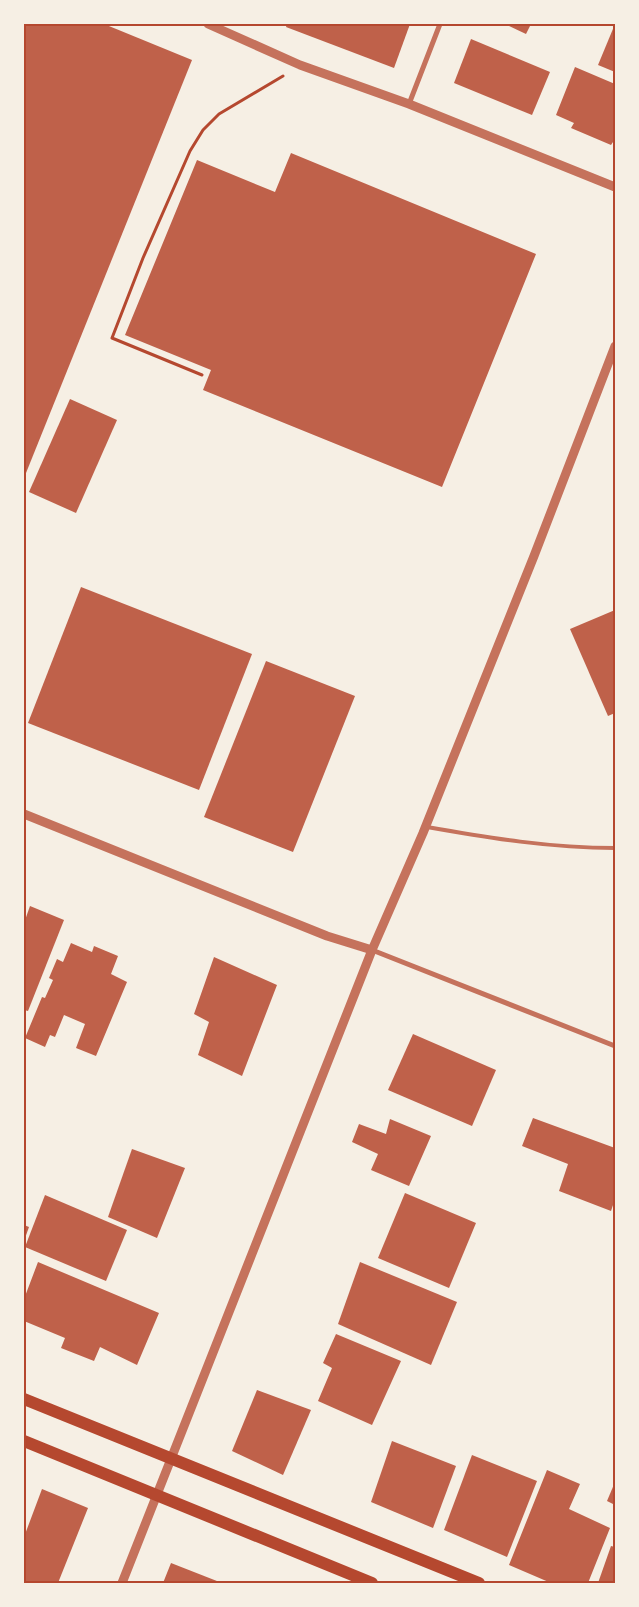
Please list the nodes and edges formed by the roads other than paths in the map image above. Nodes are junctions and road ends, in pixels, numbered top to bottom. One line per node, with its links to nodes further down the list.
1 (208, 24): 3 (street)
2 (440, 24): 3 (street)
3 (409, 104): 4 (street)
4 (615, 187)
5 (615, 346): 7 (street)
6 (24, 814): 9 (street)
7 (426, 827): 8 (lane); 9 (street)
8 (615, 848)
9 (372, 950): 10 (street); 13 (street)
10 (615, 1046)
11 (24, 1399): 13 (main road)
12 (24, 1442): 14 (main road)
13 (172, 1459): 14 (street); 17 (main road)
14 (157, 1496): 15 (street); 16 (main road)
15 (122, 1583)
16 (372, 1583)
17 (479, 1583)

